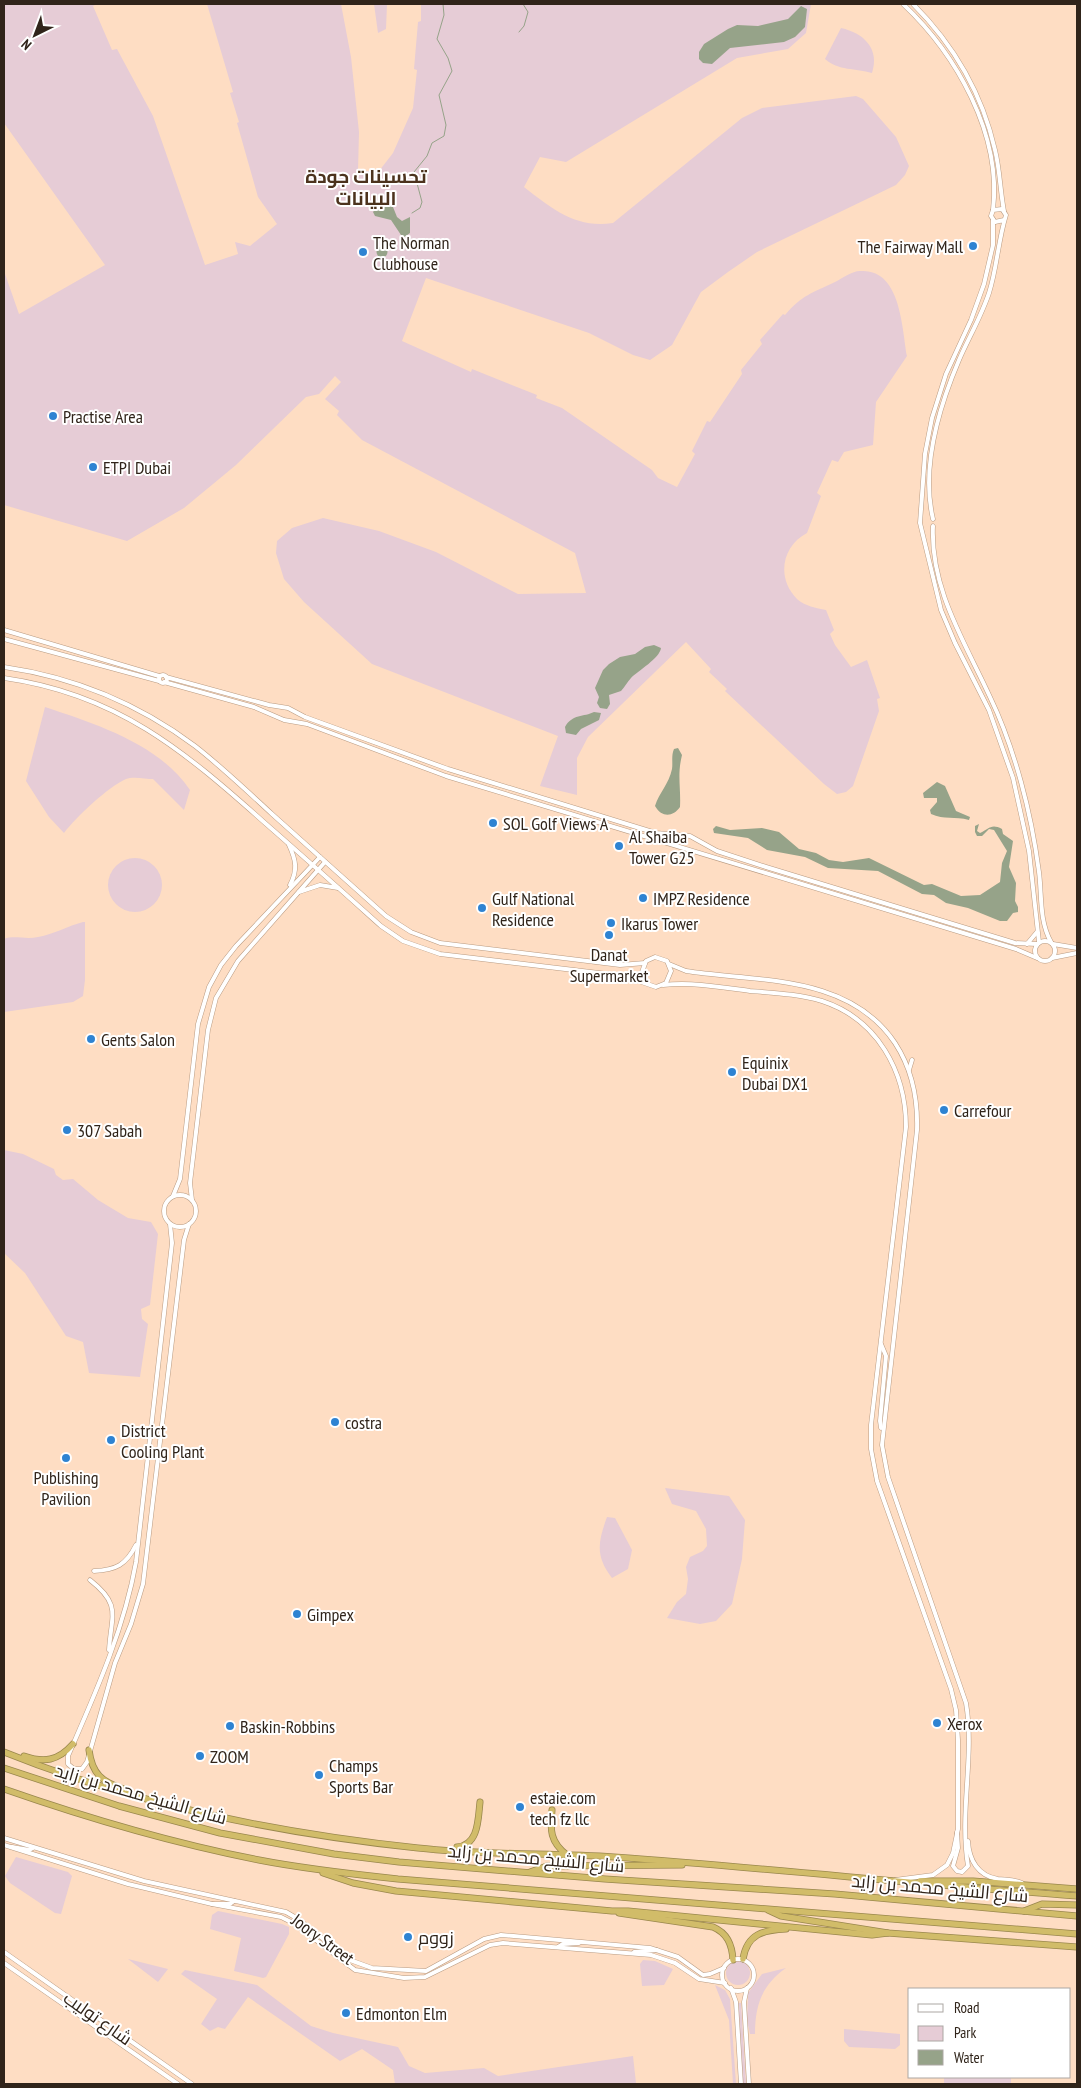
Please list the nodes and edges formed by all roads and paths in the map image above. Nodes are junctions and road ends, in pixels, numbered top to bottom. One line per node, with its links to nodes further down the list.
1 (903, 4): 3 (street)
2 (913, 4): 4 (street)
3 (993, 210): 4 (street); 5 (street)
4 (1004, 211): 6 (street)
5 (993, 220): 6 (street); 7 (street)
6 (1004, 220): 8 (street)
7 (922, 518): 8 (street); 10 (street)
8 (933, 520): 9 (street)
9 (933, 526): 10 (street); 32 (street)
10 (922, 527): 30 (street)
11 (4, 630): 16 (street)
12 (4, 639): 16 (street)
13 (4, 667): 19 (street)
14 (166, 677): 16 (street); 17 (street); 35 (street)
15 (4, 678): 22 (street)
16 (159, 678): 17 (street)
17 (164, 682): 39 (street)
18 (151, 710): 19 (street)
19 (148, 716): 21 (street)
20 (190, 734): 21 (street)
21 (186, 740): 23 (street)
22 (288, 843): 25 (street); 28 (street)
23 (320, 857): 24 (street); 25 (street)
24 (325, 862): 26 (street); 33 (street)
25 (312, 864): 26 (street); 28 (street)
26 (318, 870): 27 (street); 29 (street)
27 (338, 888): 29 (street); 38 (street)
28 (287, 890): 52 (street)
29 (297, 893): 46 (street)
30 (1038, 930): 34 (street); 35 (street)
31 (451, 938): 33 (street)
32 (1052, 943): 34 (street); 36 (street); 40 (street)
33 (450, 944): 41 (street)
34 (1038, 944): 35 (street); 39 (street)
35 (1026, 945)
36 (1077, 948)
37 (1077, 953): 40 (street)
38 (463, 958): 42 (street); 44 (street)
39 (1037, 958): 40 (street)
40 (1052, 958)
41 (645, 963): 43 (street); 44 (street)
42 (462, 964)
43 (669, 964): 45 (street); 49 (street)
44 (645, 982): 45 (street)
45 (664, 985): 58 (street)
46 (210, 1019): 47 (street); 50 (street)
47 (216, 1020)
48 (912, 1060): 49 (street)
49 (909, 1070): 56 (street)
50 (203, 1078): 51 (street); 53 (street)
51 (209, 1079)
52 (173, 1196): 53 (street); 54 (street)
53 (192, 1200): 55 (street)
54 (170, 1224): 55 (street); 60 (street)
55 (189, 1224): 65 (street)
56 (904, 1240): 57 (street); 59 (street)
57 (910, 1241)
58 (881, 1344): 59 (street); 72 (street)
59 (882, 1428): 73 (street)
60 (139, 1541): 61 (street); 63 (street)
61 (94, 1571)
62 (90, 1580): 63 (street)
63 (110, 1654): 64 (street)
64 (73, 1744): 65 (street); 66 (highway)
65 (89, 1750): 69 (highway)
66 (4, 1751): 69 (highway)
67 (4, 1767): 82 (highway, شارع الشيخ محمد بن زايد)
68 (4, 1789): 81 (highway, شارع الشيخ محمد بن زايد)
69 (132, 1795): 78 (highway)
70 (480, 1802): 78 (highway)
71 (552, 1810): 79 (highway)
72 (957, 1832): 73 (street); 83 (street)
73 (966, 1833): 85 (street)
74 (4, 1838): 77 (street, Joory Street)
75 (4, 1845): 76 (street, Joory Street)
76 (11, 1848): 77 (street); 89 (street, Joory Street)
77 (33, 1848): 88 (street, Joory Street)
78 (420, 1849): 79 (highway)
79 (567, 1855): 80 (highway)
80 (689, 1863): 82 (highway); 83 (highway)
81 (314, 1869): 91 (highway, شارع الشيخ محمد بن زايد); 92 (highway)
82 (529, 1873): 93 (highway, شارع الشيخ محمد بن زايد)
83 (893, 1881): 84 (highway)
84 (904, 1882): 85 (highway); 87 (highway)
85 (1024, 1884): 86 (highway)
86 (1077, 1889)
87 (1077, 1896)
88 (234, 1902): 89 (street); 98 (street, Joory Street)
89 (212, 1904): 99 (street, Joory Street)
90 (1077, 1905): 93 (highway)
91 (766, 1909): 96 (highway); 97 (highway, شارع الشيخ محمد بن زايد)
92 (612, 1911): 95 (highway); 105 (highway)
93 (1023, 1911): 94 (highway, شارع الشيخ محمد بن زايد)
94 (1077, 1916)
95 (818, 1929): 96 (highway); 104 (highway)
96 (888, 1933): 100 (highway)
97 (1077, 1934)
98 (581, 1942): 99 (street); 101 (street, Joory Street)
99 (558, 1946): 103 (street, Joory Street)
100 (1077, 1947)
101 (659, 1950): 103 (street); 107 (street, Joory Street)
102 (4, 1952): 114 (street, شارع توليب)
103 (634, 1952): 109 (street, Joory Street)
104 (743, 1959): 105 (street); 112 (street)
105 (733, 1960): 108 (street)
106 (4, 1962): 113 (street, شارع توليب)
107 (689, 1964): 108 (street, Joory Street); 109 (street)
108 (724, 1968): 110 (street)
109 (685, 1969): 110 (street, Joory Street)
110 (725, 1983): 111 (street)
111 (731, 1988): 112 (street); 115 (street)
112 (747, 1988): 116 (street)
113 (178, 2084)
114 (192, 2084)
115 (741, 2084)
116 (750, 2084)

